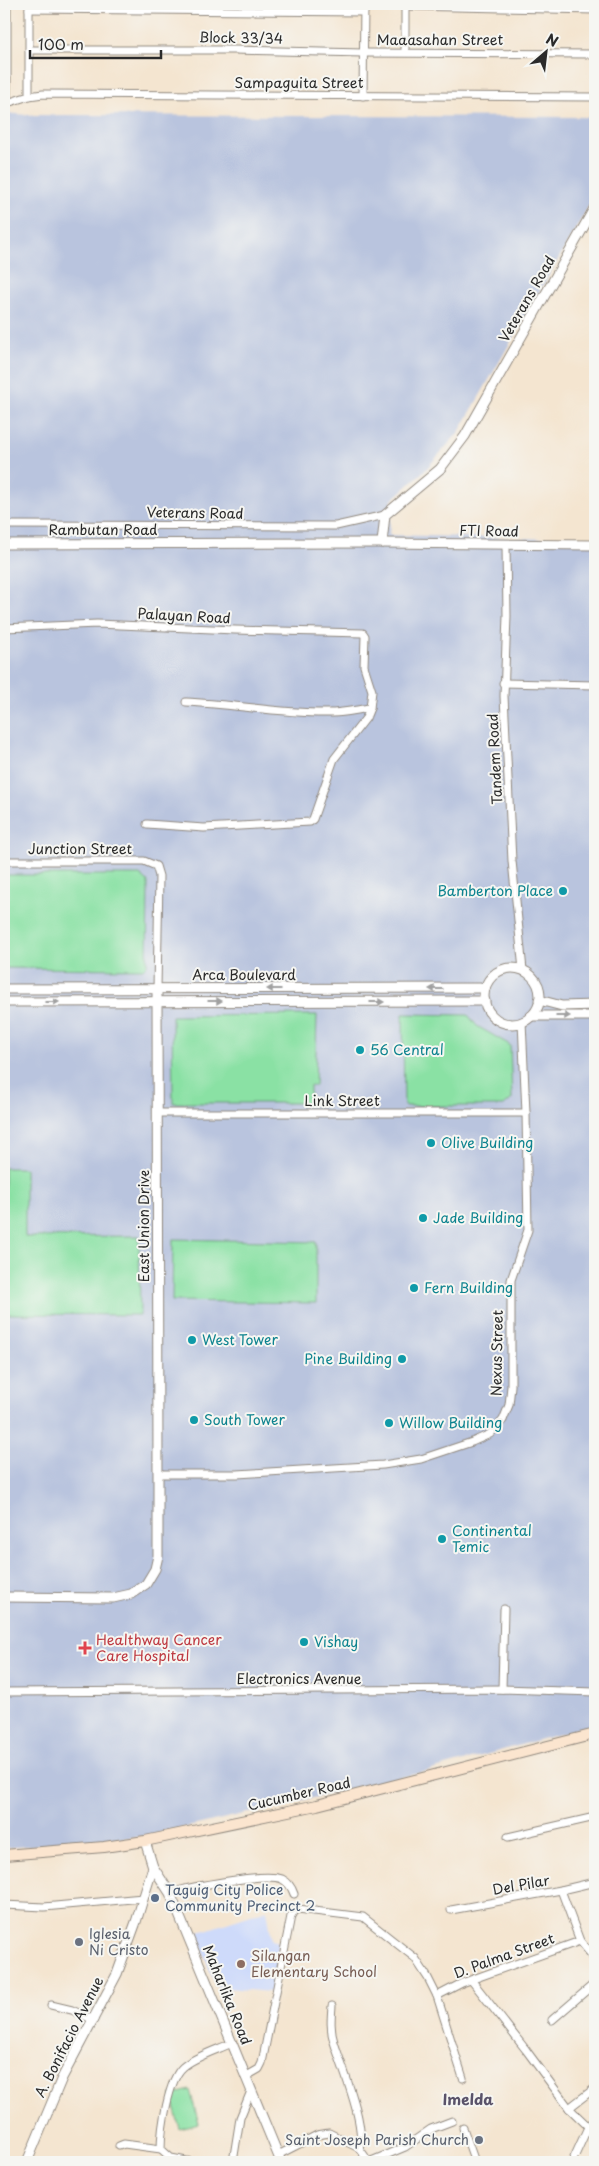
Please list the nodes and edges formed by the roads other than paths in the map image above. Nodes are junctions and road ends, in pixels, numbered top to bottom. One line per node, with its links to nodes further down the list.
1 (6, 4): 6 (street)
2 (405, 5): 5 (street); 8 (street)
3 (29, 6): 4 (street); 7 (street)
4 (364, 8): 9 (street, Maaasahan Street)
5 (595, 10)
6 (5, 15): 11 (street)
7 (29, 50): 9 (street, Block 33/34); 12 (street)
8 (405, 52): 9 (street, Maaasahan Street); 10 (street, Maaasahan Street)
9 (364, 53): 13 (street)
10 (595, 54)
11 (5, 69): 15 (street)
12 (28, 96): 13 (street, Sampaguita Street); 15 (street, Sampaguita Street)
13 (364, 96): 14 (street, Sampaguita Street)
14 (595, 97)
15 (6, 104)
16 (595, 207): 17 (street, Veterans Road)
17 (385, 515): 18 (street, Veterans Road); 19 (street)
18 (4, 525)
19 (382, 543): 20 (street, Rambutan Road); 22 (street, FTI Road)
20 (4, 544)
21 (595, 545): 22 (street, FTI Road)
22 (506, 546): 24 (street, Tandem Road)
23 (4, 628): 27 (street, Palayan Road)
24 (503, 683): 25 (street); 31 (street, Tandem Road)
25 (595, 685)
26 (186, 702): 27 (street)
27 (370, 708): 28 (street)
28 (147, 824)
29 (4, 861): 30 (street, Junction Street)
30 (156, 866): 34 (street, East Union Drive)
31 (523, 970): 32 (street); 35 (street)
32 (485, 988): 34 (street, Arca Boulevard, one-way to 34); 37 (street)
33 (4, 989): 34 (street, Arca Boulevard)
34 (157, 989): 36 (street, East Union Drive)
35 (539, 1000): 39 (street); 40 (street)
36 (156, 1001): 37 (street, Arca Boulevard, one-way to 37); 38 (street, Arca Boulevard, one-way to 36); 44 (street, East Union Drive)
37 (485, 1001): 42 (street)
38 (4, 1002)
39 (595, 1005)
40 (531, 1016): 41 (street, one-way to 41); 42 (street)
41 (595, 1016)
42 (522, 1022): 43 (street, Nexus Street)
43 (526, 1113): 44 (street, Link Street); 45 (street, Nexus Street)
44 (157, 1114): 45 (street, East Union Drive)
45 (158, 1474): 46 (street, East Union Drive)
46 (4, 1597)
47 (504, 1609): 48 (street)
48 (502, 1689): 49 (street, Electronics Avenue); 50 (street, Electronics Avenue)
49 (4, 1692)
50 (595, 1692)
51 (595, 1734): 54 (main road, Cucumber Road)
52 (595, 1816): 53 (street)
53 (508, 1837)
54 (145, 1840): 55 (main road, Cucumber Road); 56 (street, Maharlika Road)
55 (4, 1855)
56 (153, 1867): 59 (street, Maharlika Road); 61 (street, A. Bonifacio Avenue)
57 (595, 1882): 58 (street, Del Pilar)
58 (561, 1890): 63 (street, Del Pilar); 64 (street)
59 (170, 1893): 60 (street); 73 (street, Maharlika Road)
60 (294, 1894)
61 (143, 1898): 62 (street); 71 (street, A. Bonifacio Avenue)
62 (4, 1904)
63 (451, 1910)
64 (580, 1941): 65 (street); 66 (street, D. Palma Street)
65 (595, 1959)
66 (472, 1980): 68 (street, D. Palma Street); 78 (street)
67 (595, 1983): 72 (street)
68 (436, 1996): 74 (street); 75 (street)
69 (50, 2005): 71 (street)
70 (332, 2006): 84 (street)
71 (94, 2020): 87 (street, A. Bonifacio Avenue)
72 (552, 2020)
73 (232, 2043): 74 (street, Maharlika Road); 85 (street)
74 (245, 2077): 77 (street, Maharlika Road)
75 (463, 2078)
76 (595, 2088): 78 (street)
77 (251, 2091): 86 (street, Maharlika Road); 89 (street)
78 (569, 2108): 80 (street)
79 (452, 2121): 90 (street)
80 (588, 2127): 82 (street); 92 (street)
81 (463, 2128): 91 (street)
82 (595, 2133)
83 (119, 2146): 85 (street)
84 (359, 2148): 86 (street); 90 (street)
85 (161, 2149): 88 (street)
86 (279, 2159)
87 (28, 2162)
88 (192, 2162)
89 (233, 2162)
90 (369, 2162)
91 (475, 2162)
92 (572, 2162)

